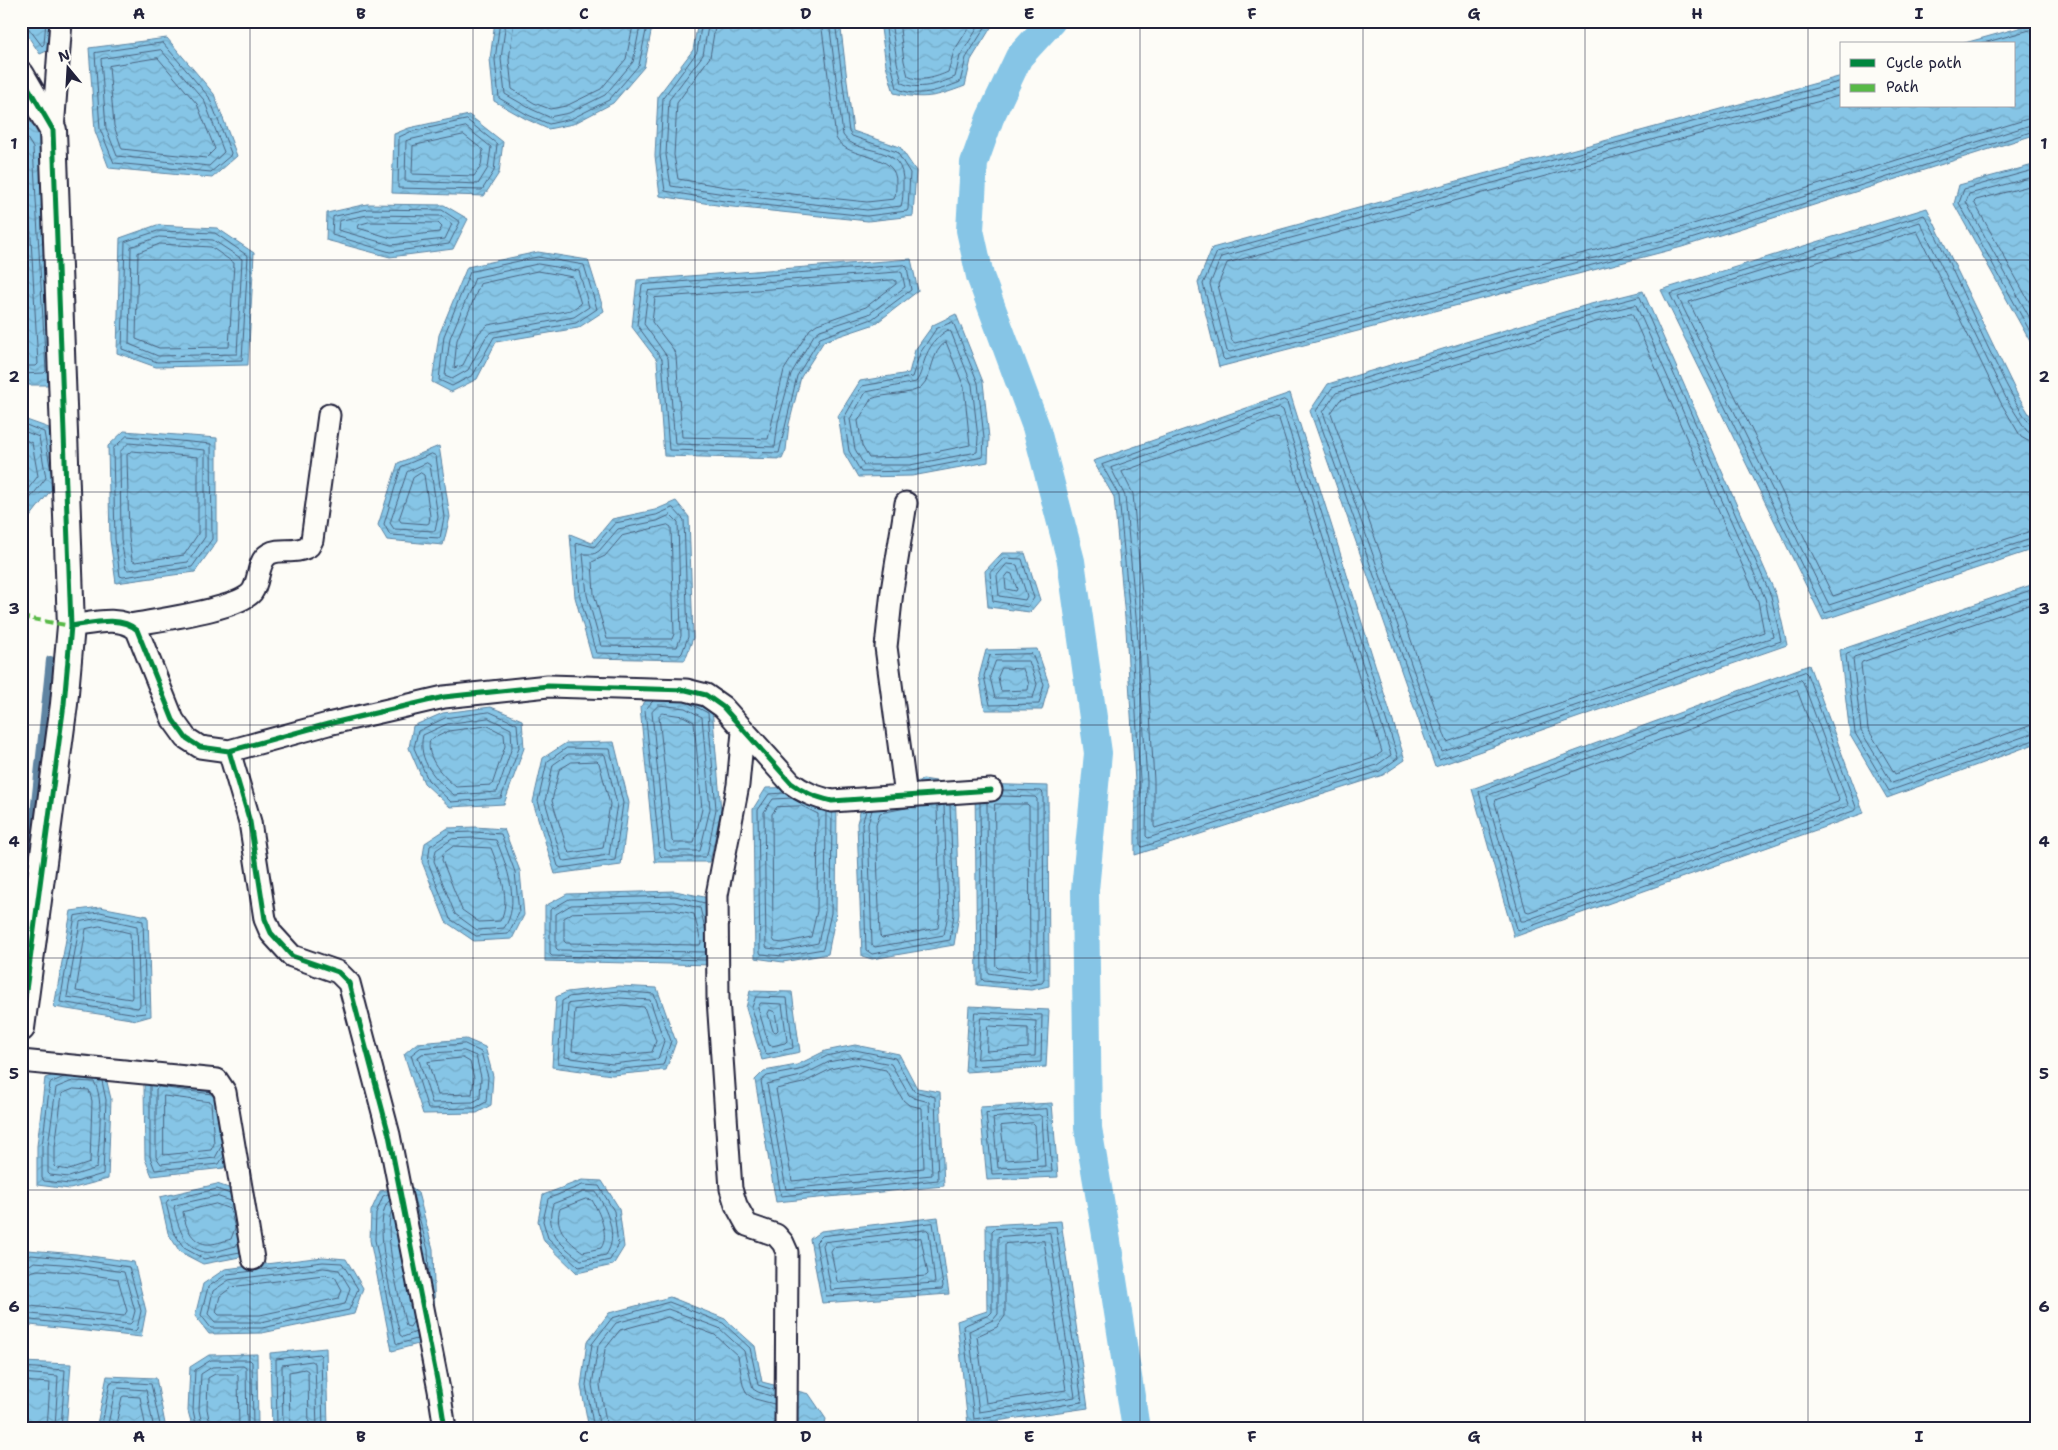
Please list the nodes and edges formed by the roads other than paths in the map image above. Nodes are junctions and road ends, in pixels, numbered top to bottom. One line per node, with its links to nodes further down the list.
1 (61, 21): 3 (street)
2 (21, 75): 3 (street)
3 (53, 130): 7 (street)
4 (329, 415): 6 (street)
5 (906, 503): 11 (street)
6 (131, 625): 7 (street); 9 (street)
7 (71, 626): 12 (street)
8 (743, 732): 9 (street); 11 (street); 16 (street)
9 (229, 751): 15 (street)
10 (991, 790): 11 (street)
11 (906, 796)
12 (21, 1028)
13 (21, 1061): 14 (street)
14 (253, 1259)
15 (444, 1429)
16 (786, 1429)

